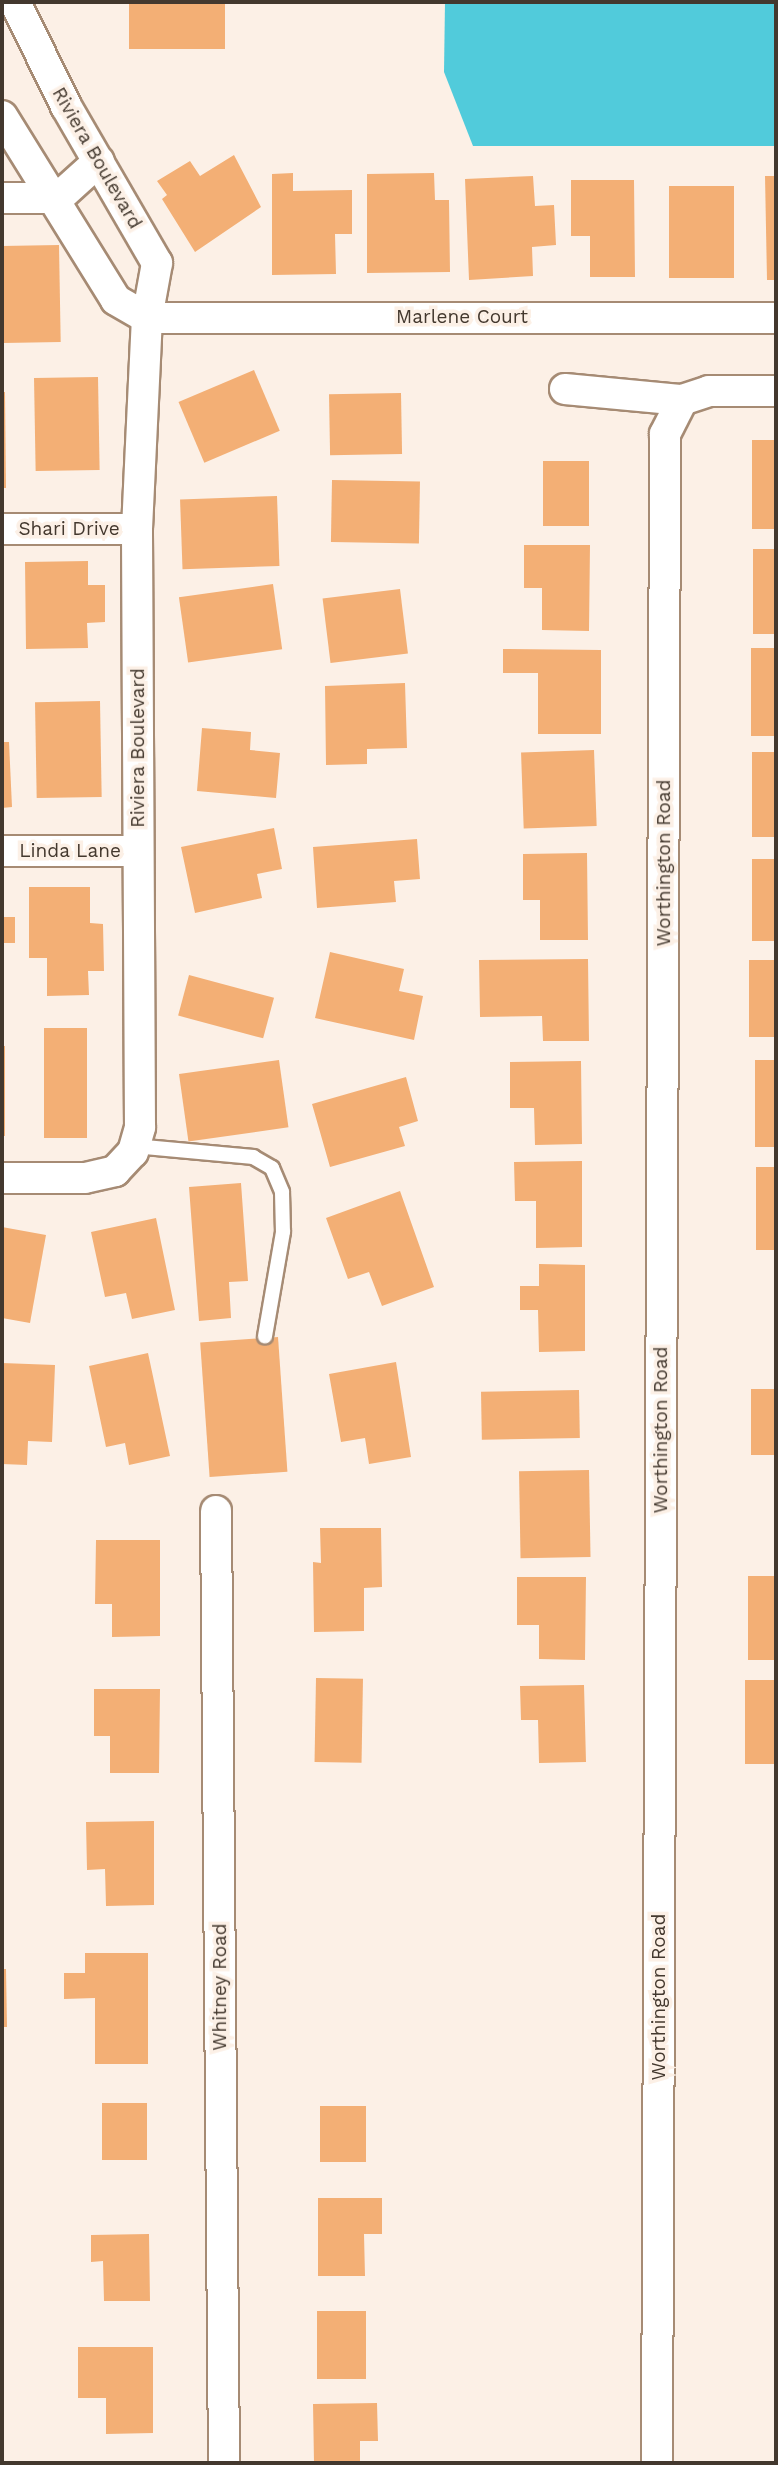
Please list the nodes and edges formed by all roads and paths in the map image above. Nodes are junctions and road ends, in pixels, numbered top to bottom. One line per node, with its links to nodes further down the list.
1 (15, 2): 3 (street, Riviera Boulevard)
2 (2, 116): 5 (street)
3 (99, 160): 5 (street); 6 (street, Riviera Boulevard)
4 (2, 198): 5 (street)
5 (58, 198): 6 (street)
6 (147, 318): 7 (street, Marlene Court); 12 (street, Riviera Boulevard)
7 (776, 318)
8 (565, 390): 10 (street)
9 (776, 391): 10 (street)
10 (682, 400): 20 (street, Worthington Road)
11 (2, 529): 12 (street, Shari Drive)
12 (137, 529): 14 (street, Riviera Boulevard)
13 (2, 851): 14 (street, Linda Lane)
14 (138, 851): 15 (street, Riviera Boulevard)
15 (134, 1146): 16 (street, Riviera Boulevard); 17 (lane)
16 (2, 1178)
17 (265, 1336)
18 (216, 1511): 19 (street, Whitney Road)
19 (224, 2463)
20 (657, 2463)

